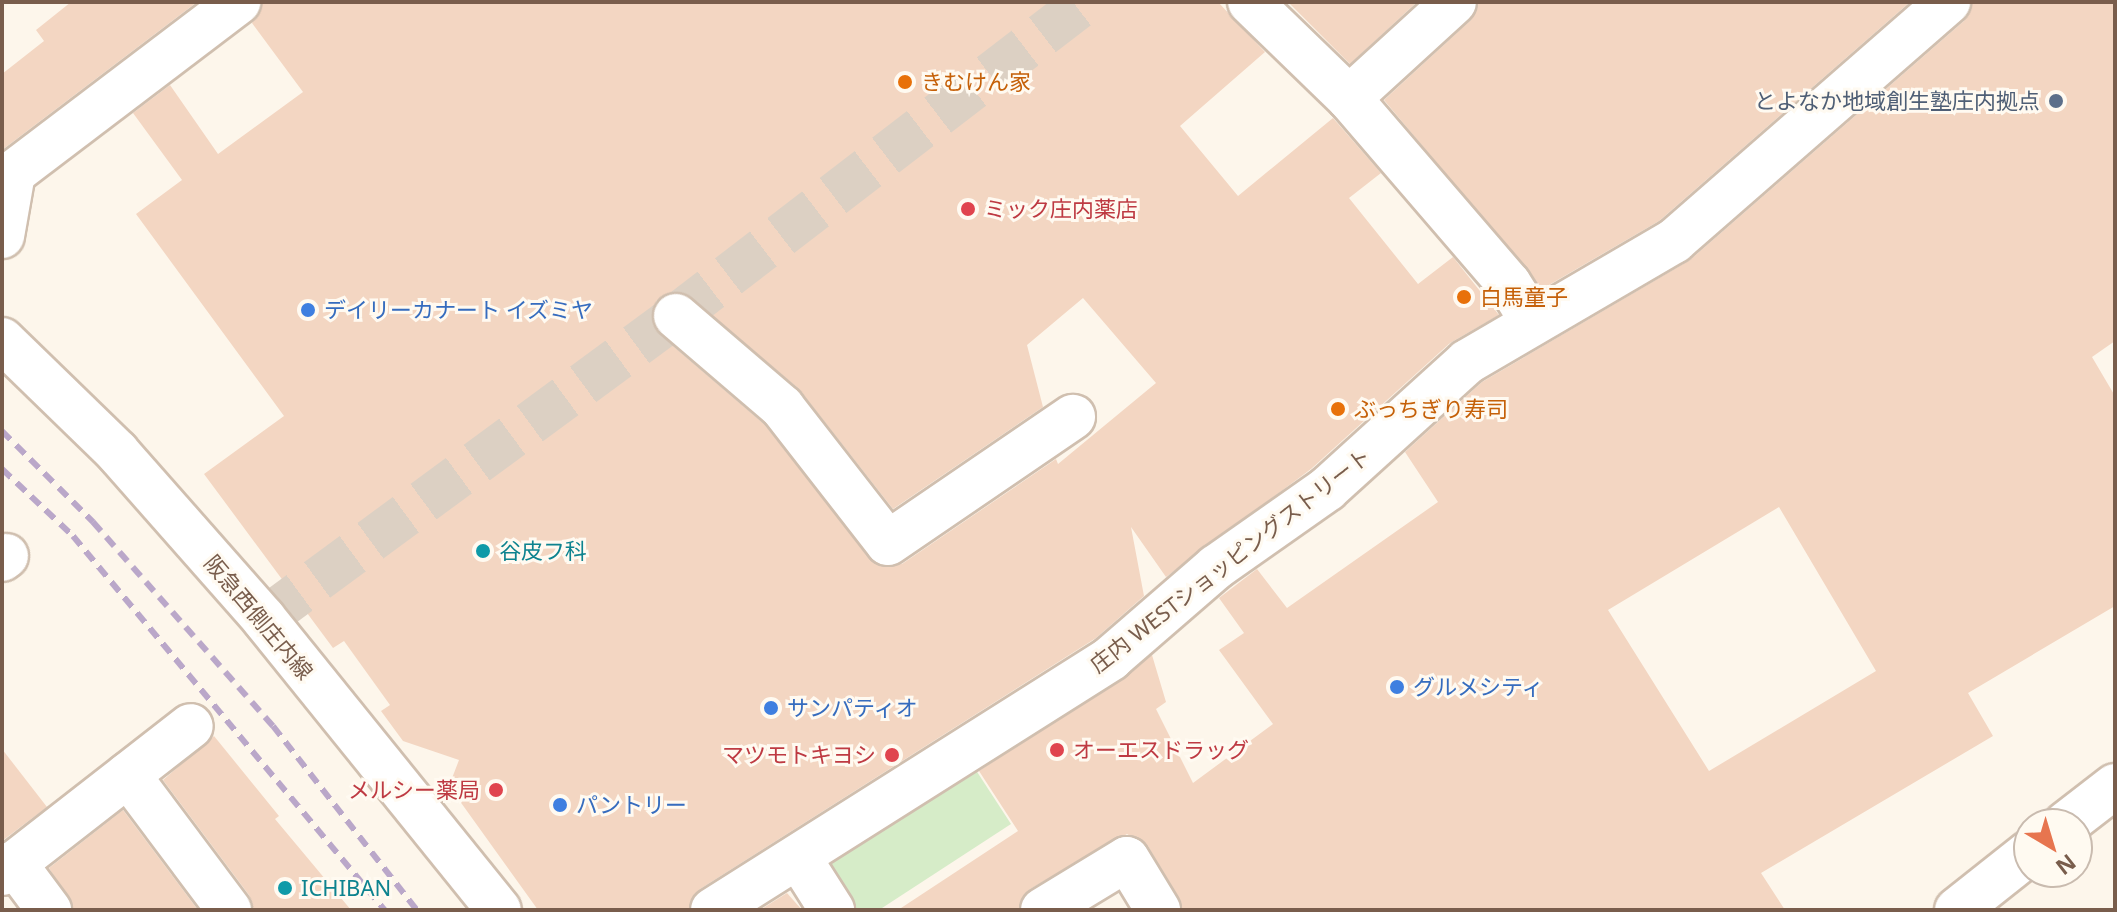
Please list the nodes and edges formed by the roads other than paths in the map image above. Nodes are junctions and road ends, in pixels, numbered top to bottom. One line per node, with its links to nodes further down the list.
1 (238, 2): 6 (street)
2 (1454, 2): 5 (street)
3 (1948, 2): 7 (street, 庄内 WESTショッピングストリート)
4 (1271, 8): 5 (street)
5 (1349, 98): 7 (street)
6 (2, 236)
7 (1526, 311): 15 (street, 庄内 WESTショッピングストリート)
8 (676, 316): 10 (street)
9 (2, 340): 20 (street, 阪急西側庄内線)
10 (1073, 417)
11 (191, 726): 12 (street)
12 (128, 775): 17 (street); 19 (street)
13 (2115, 786): 14 (street)
14 (2087, 808)
15 (799, 858): 21 (street, 庄内 WESTショッピングストリート); 22 (street)
16 (2013, 866): 25 (street)
17 (8, 868): 18 (street)
18 (49, 910)
19 (229, 910)
20 (499, 910)
21 (713, 910)
22 (832, 910)
23 (1043, 910): 24 (street)
24 (1158, 910)
25 (1957, 910)

